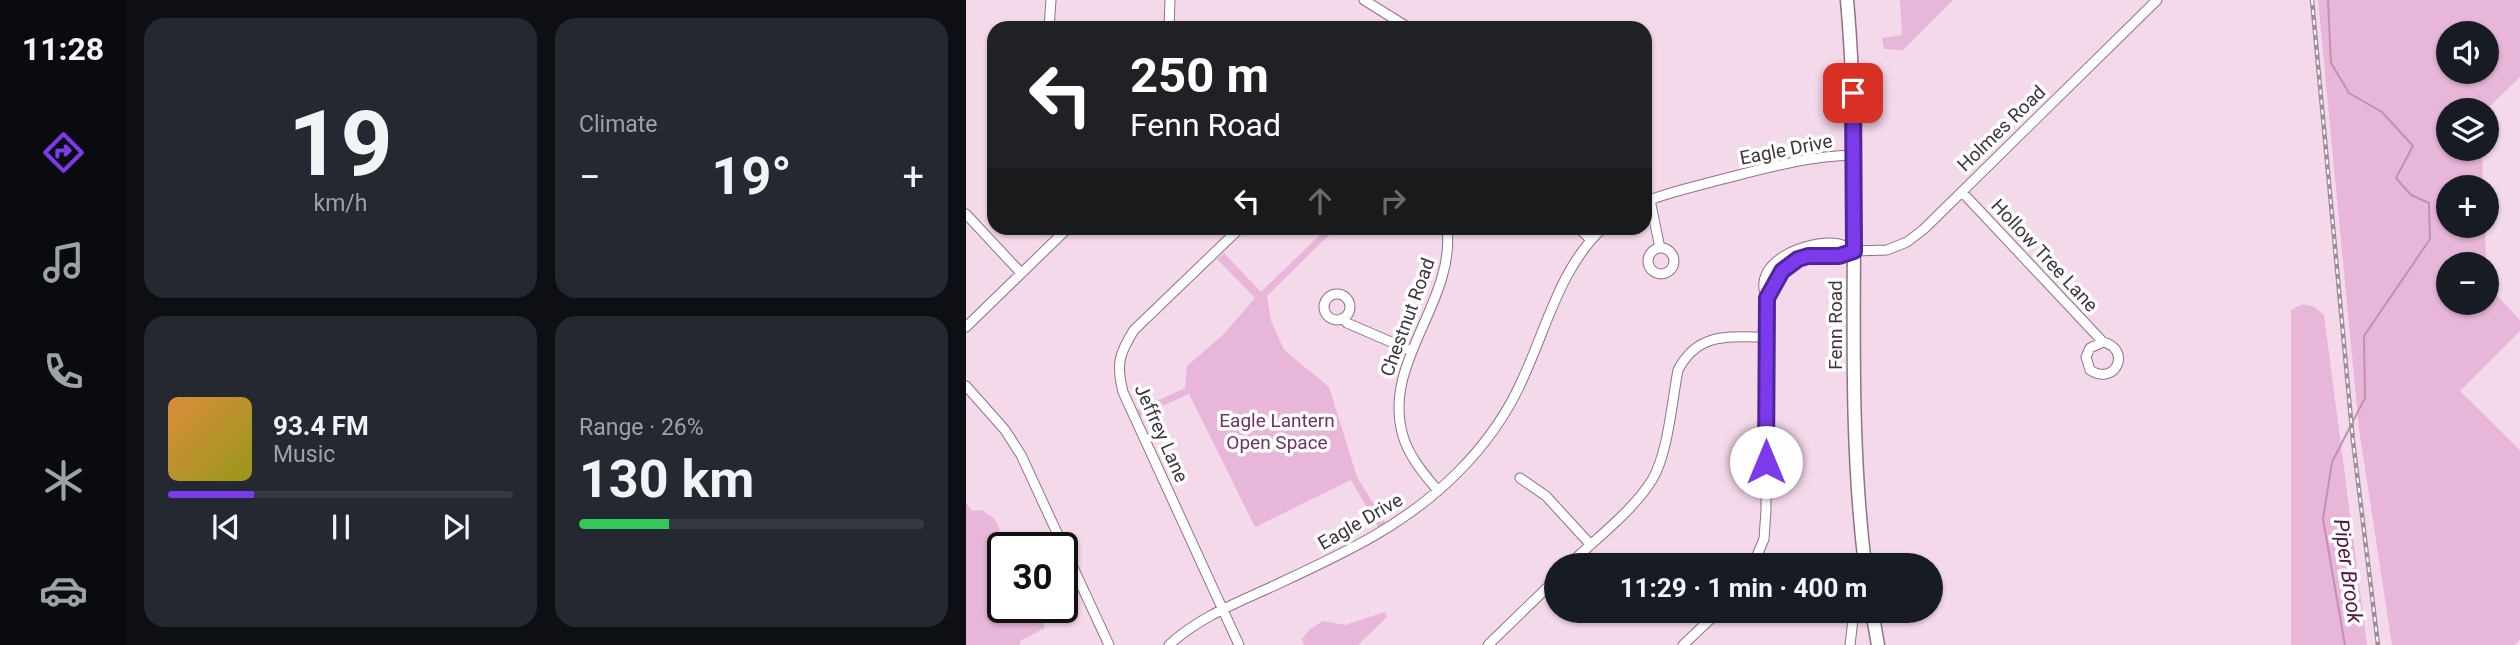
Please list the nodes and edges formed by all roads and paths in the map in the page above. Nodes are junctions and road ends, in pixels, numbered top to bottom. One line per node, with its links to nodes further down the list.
1 (1051, 0): 6 (street)
2 (1170, 0): 7 (street)
3 (1364, 0): 8 (street)
4 (1847, 0): 9 (street, Fenn Road)
5 (2157, 0): 10 (street, Holmes Road)
6 (1050, 21)
7 (1169, 21)
8 (1398, 21)
9 (1853, 155): 11 (street, Eagle Drive); 21 (street, Fenn Road)
10 (1962, 192): 21 (street, Holmes Road); 26 (street, Hollow Tree Lane)
11 (1652, 200)
12 (966, 214): 22 (street)
13 (1652, 219): 20 (street)
14 (1061, 235): 22 (street)
15 (1233, 235): 36 (street, Jeffrey Lane)
16 (1447, 235): 27 (street, Chestnut Road)
17 (1586, 235): 19 (street)
18 (1595, 235): 19 (street, Eagle Drive)
19 (1590, 239): 30 (street, Eagle Drive)
20 (1660, 248)
21 (1854, 251): 25 (street, Holmes Road); 34 (street, Fenn Road)
22 (1021, 273): 24 (street)
23 (1343, 318): 27 (street)
24 (966, 327)
25 (1766, 337): 31 (street); 33 (street)
26 (2103, 342)
27 (1412, 351): 30 (street, Chestnut Road)
28 (966, 386): 41 (street)
29 (1520, 478): 31 (street)
30 (1438, 491): 36 (street, Eagle Drive)
31 (1590, 544): 32 (street)
32 (1581, 553)
33 (1758, 553)
34 (1864, 553)
35 (1544, 591): 44 (street)
36 (1224, 609): 42 (street, Eagle Drive); 43 (street, Jeffrey Lane)
37 (1706, 623): 45 (street)
38 (1854, 623): 40 (street)
39 (1874, 623): 47 (street)
40 (1852, 625): 46 (street)
41 (1109, 645)
42 (1169, 645)
43 (1239, 645)
44 (1488, 645)
45 (1683, 645)
46 (1850, 645)
47 (1878, 645)

